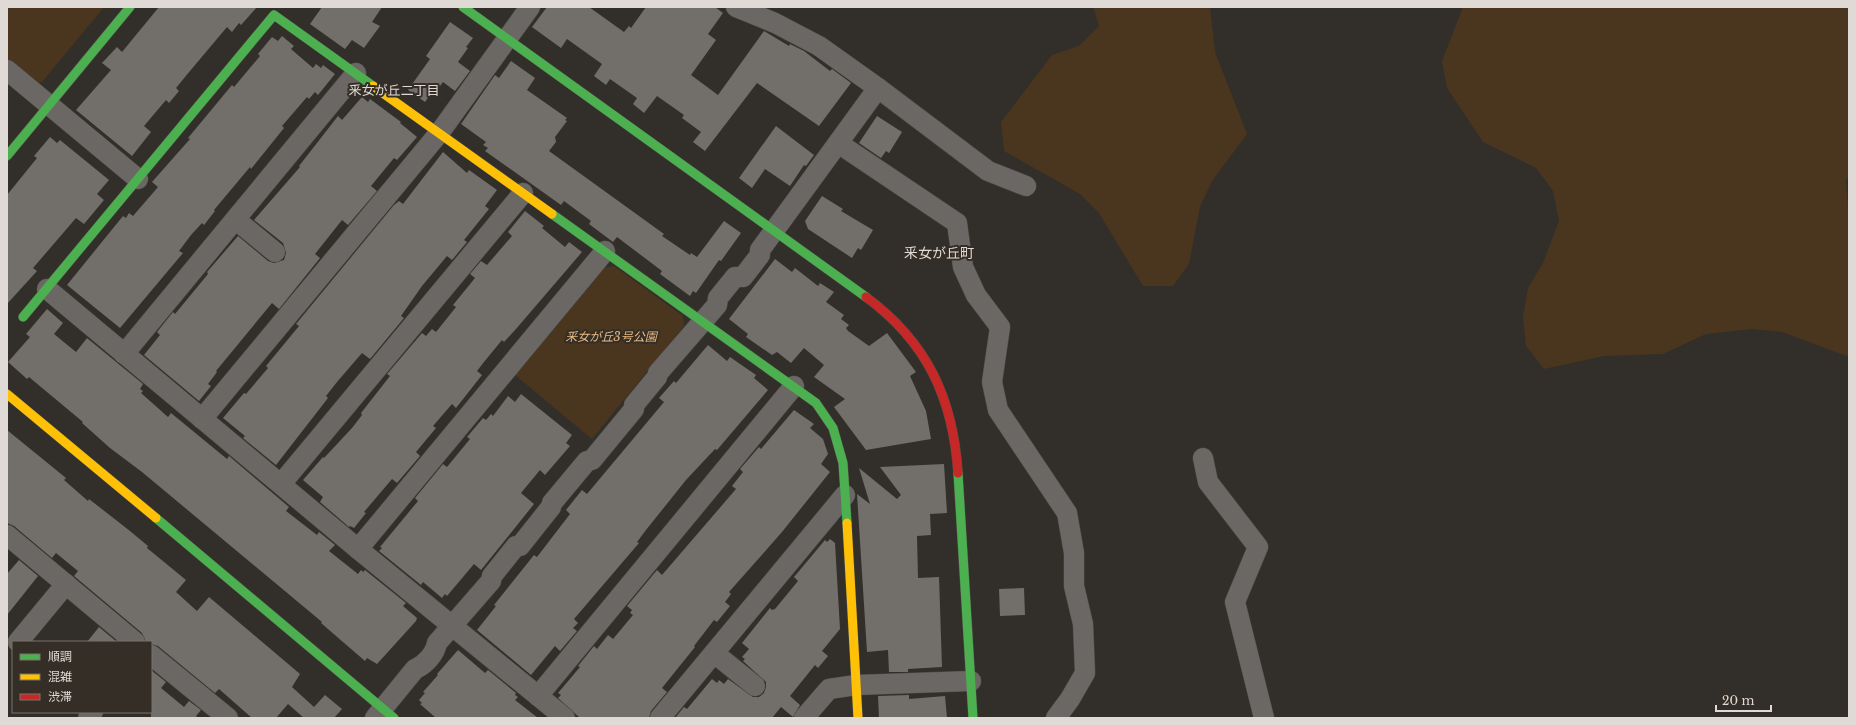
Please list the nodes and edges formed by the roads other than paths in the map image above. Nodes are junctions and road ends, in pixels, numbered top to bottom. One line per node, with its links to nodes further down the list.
1 (130, 7): 9 (street)
2 (463, 7): 5 (street)
3 (530, 7): 5 (street)
4 (736, 7): 8 (street)
5 (508, 38): 10 (street); 17 (street)
6 (7, 70): 9 (street)
7 (356, 74): 10 (street); 13 (street); 16 (street)
8 (878, 88): 11 (street); 14 (street)
9 (49, 105): 12 (street); 13 (street)
10 (440, 132): 15 (street); 26 (street)
11 (838, 143): 17 (street); 49 (street)
12 (7, 156)
13 (138, 179): 20 (street)
14 (1026, 186)
15 (523, 193): 18 (street); 28 (street)
16 (236, 220): 19 (street); 23 (street)
17 (775, 230): 22 (street); 38 (street)
18 (605, 251): 22 (street); 31 (street)
19 (275, 252)
20 (47, 289): 21 (street); 23 (street)
21 (23, 317)
22 (703, 323): 24 (street); 33 (street)
23 (124, 354): 26 (street)
24 (794, 386): 29 (street); 41 (street)
25 (7, 394): 42 (street)
26 (202, 419): 28 (street)
27 (1203, 458): 50 (street)
28 (281, 484): 31 (street)
29 (845, 495): 36 (street); 39 (street)
30 (7, 535): 32 (street)
31 (358, 549): 33 (street)
32 (66, 584): 34 (street); 35 (street)
33 (452, 626): 41 (street); 42 (street)
34 (19, 641)
35 (134, 641)
36 (714, 653): 40 (street); 45 (street)
37 (152, 656): 43 (street)
38 (971, 681): 39 (street); 48 (street)
39 (856, 685): 46 (street); 47 (street)
40 (755, 686)
41 (538, 696): 44 (street)
42 (384, 715)
43 (224, 717)
44 (565, 718)
45 (660, 718)
46 (804, 718)
47 (858, 718)
48 (973, 718)
49 (1056, 718)
50 (1264, 718)

